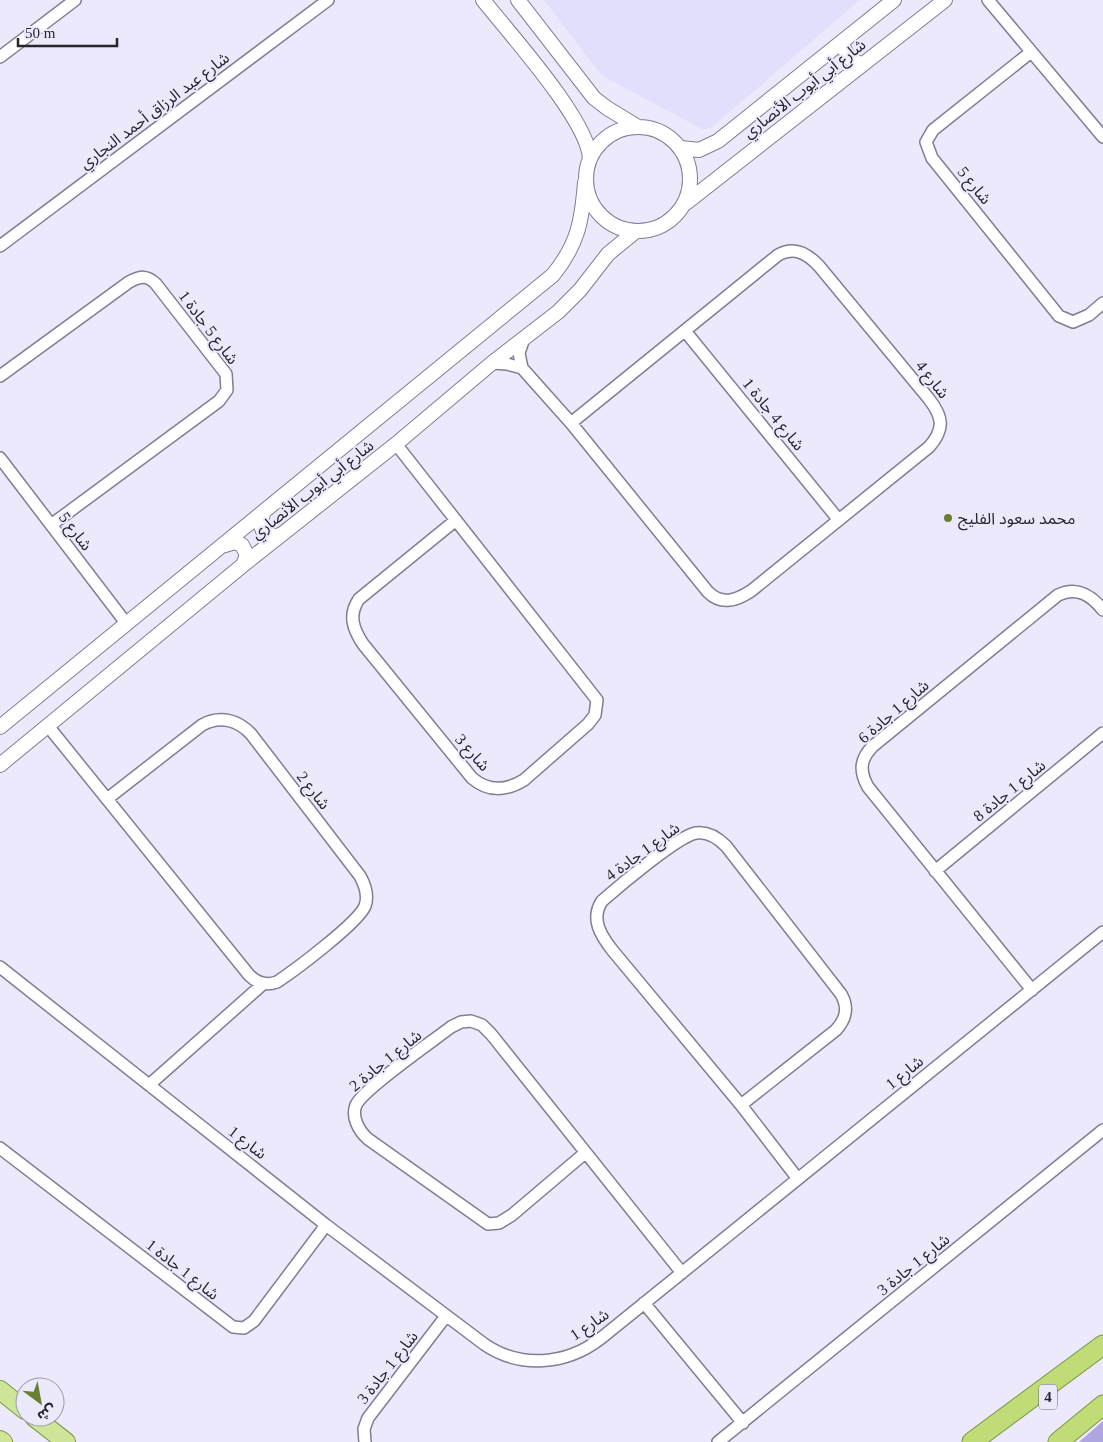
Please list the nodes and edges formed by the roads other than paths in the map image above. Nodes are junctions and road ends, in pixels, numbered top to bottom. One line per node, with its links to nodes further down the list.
1 (75, 0): 10 (street)
2 (328, 0): 19 (street, شارع عبد الرزاق أحمد النجاري)
3 (483, 0): 15 (street)
4 (518, 0): 12 (street)
5 (894, 0): 8 (street, شارع أبي أيوب الأنصاري)
6 (945, 0): 11 (street, شارع أبي أيوب الأنصاري)
7 (988, 0): 9 (street)
8 (841, 43): 11 (street); 14 (street, شارع أبي أيوب الأنصاري)
9 (1031, 52): 13 (street); 20 (street, شارع 5)
10 (0, 57)
11 (862, 65): 17 (street, شارع أبي أيوب الأنصاري)
12 (638, 127): 14 (street); 15 (street)
13 (1103, 137)
14 (681, 148): 17 (street)
15 (590, 160): 16 (street)
16 (585, 182): 18 (street); 29 (street, شارع أبي أيوب الأنصاري)
17 (685, 204): 18 (street)
18 (636, 231): 22 (street, شارع أبي أيوب الأنصاري)
19 (0, 246)
20 (1103, 303)
21 (685, 331): 26 (street, شارع 4); 30 (street, شارع 4 جادة 1); 30 (street, شارع 4)
22 (524, 338): 23 (street, شارع أبي أيوب الأنصاري); 24 (street)
23 (492, 363): 24 (street); 27 (street, شارع أبي أيوب الأنصاري)
24 (522, 368): 26 (street, شارع 4)
25 (0, 376): 32 (street, شارع 5 جادة 1)
26 (571, 423): 30 (street, شارع 4)
27 (396, 444): 31 (street, شارع 3); 33 (street, شارع أبي أيوب الأنصاري)
28 (0, 458): 32 (street, شارع 5)
29 (263, 514): 33 (street); 34 (street, شارع أبي أيوب الأنصاري)
30 (838, 519)
31 (456, 520): 31 (street, شارع 3)
32 (50, 525): 37 (street, شارع 5)
33 (282, 534): 35 (street, شارع أبي أيوب الأنصاري)
34 (224, 545): 35 (street); 37 (street, شارع أبي أيوب الأنصاري)
35 (243, 565): 38 (street, شارع أبي أيوب الأنصاري)
36 (1103, 610): 43 (street, شارع 1 جادة 6)
37 (126, 623): 39 (street, شارع أبي أيوب الأنصاري)
38 (48, 726): 41 (street, شارع أبي أيوب الأنصاري); 42 (street)
39 (0, 727)
40 (1103, 733): 43 (street, شارع 1 جادة 8)
41 (0, 765)
42 (107, 799): 46 (street); 46 (street, شارع 2)
43 (935, 871): 47 (street, شارع 1 جادة 6)
44 (1103, 932): 47 (street, شارع 1)
45 (0, 967): 48 (street, شارع 1)
46 (263, 984): 48 (street, شارع 2)
47 (1032, 990): 53 (street, شارع 1)
48 (149, 1085): 54 (street, شارع 1)
49 (740, 1105): 49 (street, شارع 1 جادة 4); 53 (street, شارع 1 جادة 4)
50 (1103, 1130): 63 (street, شارع 1 جادة 3)
51 (0, 1148): 54 (street, شارع 1 جادة 1)
52 (585, 1154): 52 (street, شارع 1 جادة 2); 55 (street, شارع 1 جادة 2)
53 (798, 1179): 55 (street, شارع 1)
54 (326, 1225): 57 (street, شارع 1)
55 (682, 1272): 56 (street, شارع 1)
56 (644, 1303): 57 (street, شارع 1); 63 (street)
57 (446, 1316): 67 (street, شارع 1 جادة 3)
58 (1103, 1345): 69 (highway)
59 (1103, 1352): 70 (highway, 4)
60 (0, 1390): 61 (main road)
61 (15, 1402)
62 (1103, 1405): 65 (highway)
63 (744, 1423): 68 (street, شارع 1 جادة 3)
64 (47, 1427): 66 (main road)
65 (1062, 1439)
66 (66, 1442)
67 (365, 1442)
68 (718, 1442)
69 (972, 1442)
70 (993, 1442)

